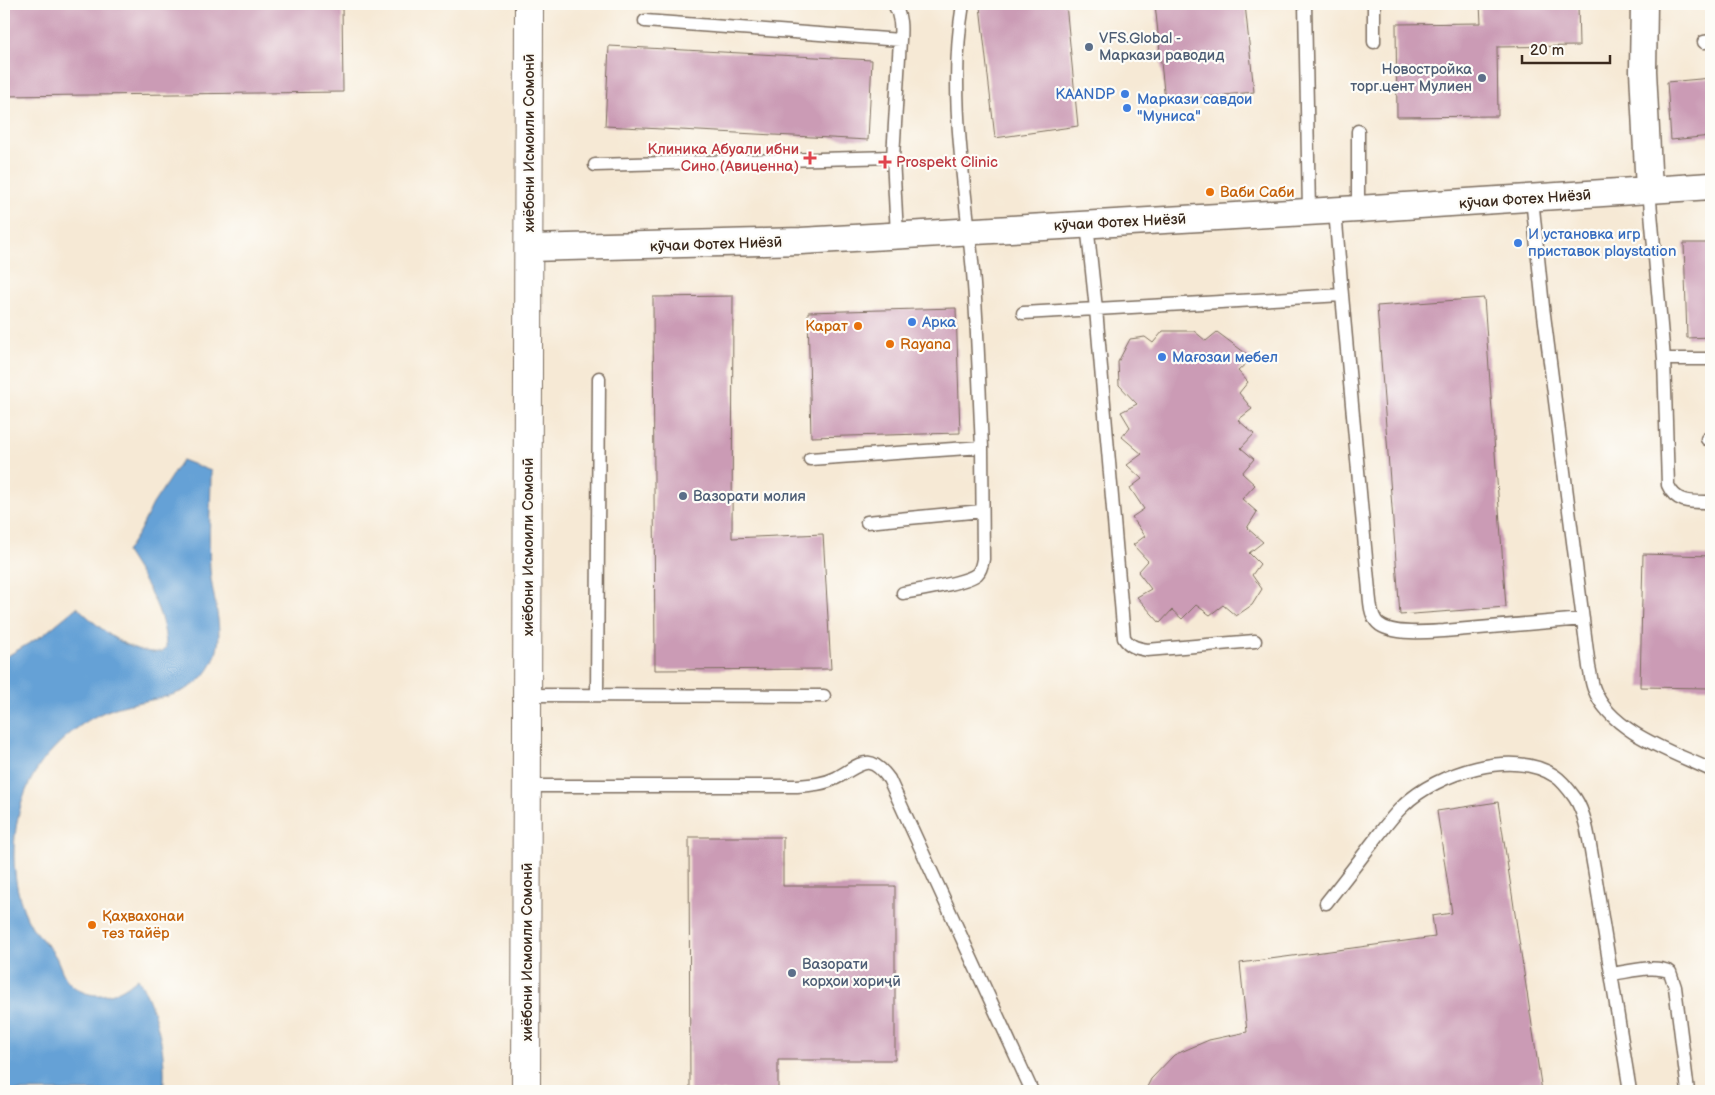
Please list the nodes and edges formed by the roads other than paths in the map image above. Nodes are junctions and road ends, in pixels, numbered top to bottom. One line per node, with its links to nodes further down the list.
1 (529, 4): 21 (street, хиёбони Исмоили Сомонӣ)
2 (894, 4): 8 (lane)
3 (964, 4): 19 (lane)
4 (1305, 4): 17 (lane)
5 (1374, 4): 9 (lane)
6 (1644, 4): 14 (street)
7 (645, 21): 8 (lane)
8 (900, 40): 11 (lane)
9 (1374, 42)
10 (1358, 130): 16 (lane)
11 (893, 157): 12 (lane); 20 (lane)
12 (595, 165)
13 (1711, 186): 14 (street, кӯчаи Фотех Ниёзӣ)
14 (1649, 190): 15 (street, кӯчаи Фотех Ниёзӣ); 25 (lane)
15 (1532, 198): 16 (street, кӯчаи Фотех Ниёзӣ); 34 (lane)
16 (1346, 209): 17 (street, кӯчаи Фотех Ниёзӣ); 22 (lane)
17 (1309, 211): 18 (street, кӯчаи Фотех Ниёзӣ)
18 (1087, 224): 19 (street, кӯчаи Фотех Ниёзӣ); 23 (lane)
19 (968, 231): 20 (street, кӯчаи Фотех Ниёзӣ); 28 (lane)
20 (897, 235): 21 (street, кӯчаи Фотех Ниёзӣ)
21 (529, 248): 36 (street, хиёбони Исмоили Сомонӣ)
22 (1342, 295): 23 (lane); 34 (lane)
23 (1096, 308): 24 (lane); 35 (lane)
24 (1023, 313)
25 (1664, 359): 26 (lane); 30 (lane)
26 (1711, 359)
27 (599, 378): 37 (lane)
28 (982, 447): 29 (lane); 31 (lane)
29 (810, 458)
30 (1711, 502)
31 (982, 511): 32 (lane); 33 (lane)
32 (867, 522)
33 (903, 594)
34 (1584, 619): 39 (lane)
35 (1255, 641)
36 (528, 695): 37 (lane); 40 (street, хиёбони Исмоили Сомонӣ)
37 (596, 695): 38 (lane)
38 (824, 696)
39 (1711, 770)
40 (528, 786): 43 (street, хиёбони Исмоили Сомонӣ); 44 (lane)
41 (1326, 903): 42 (lane)
42 (1611, 974): 45 (lane); 46 (lane)
43 (526, 1091)
44 (1032, 1091)
45 (1630, 1091)
46 (1688, 1091)

